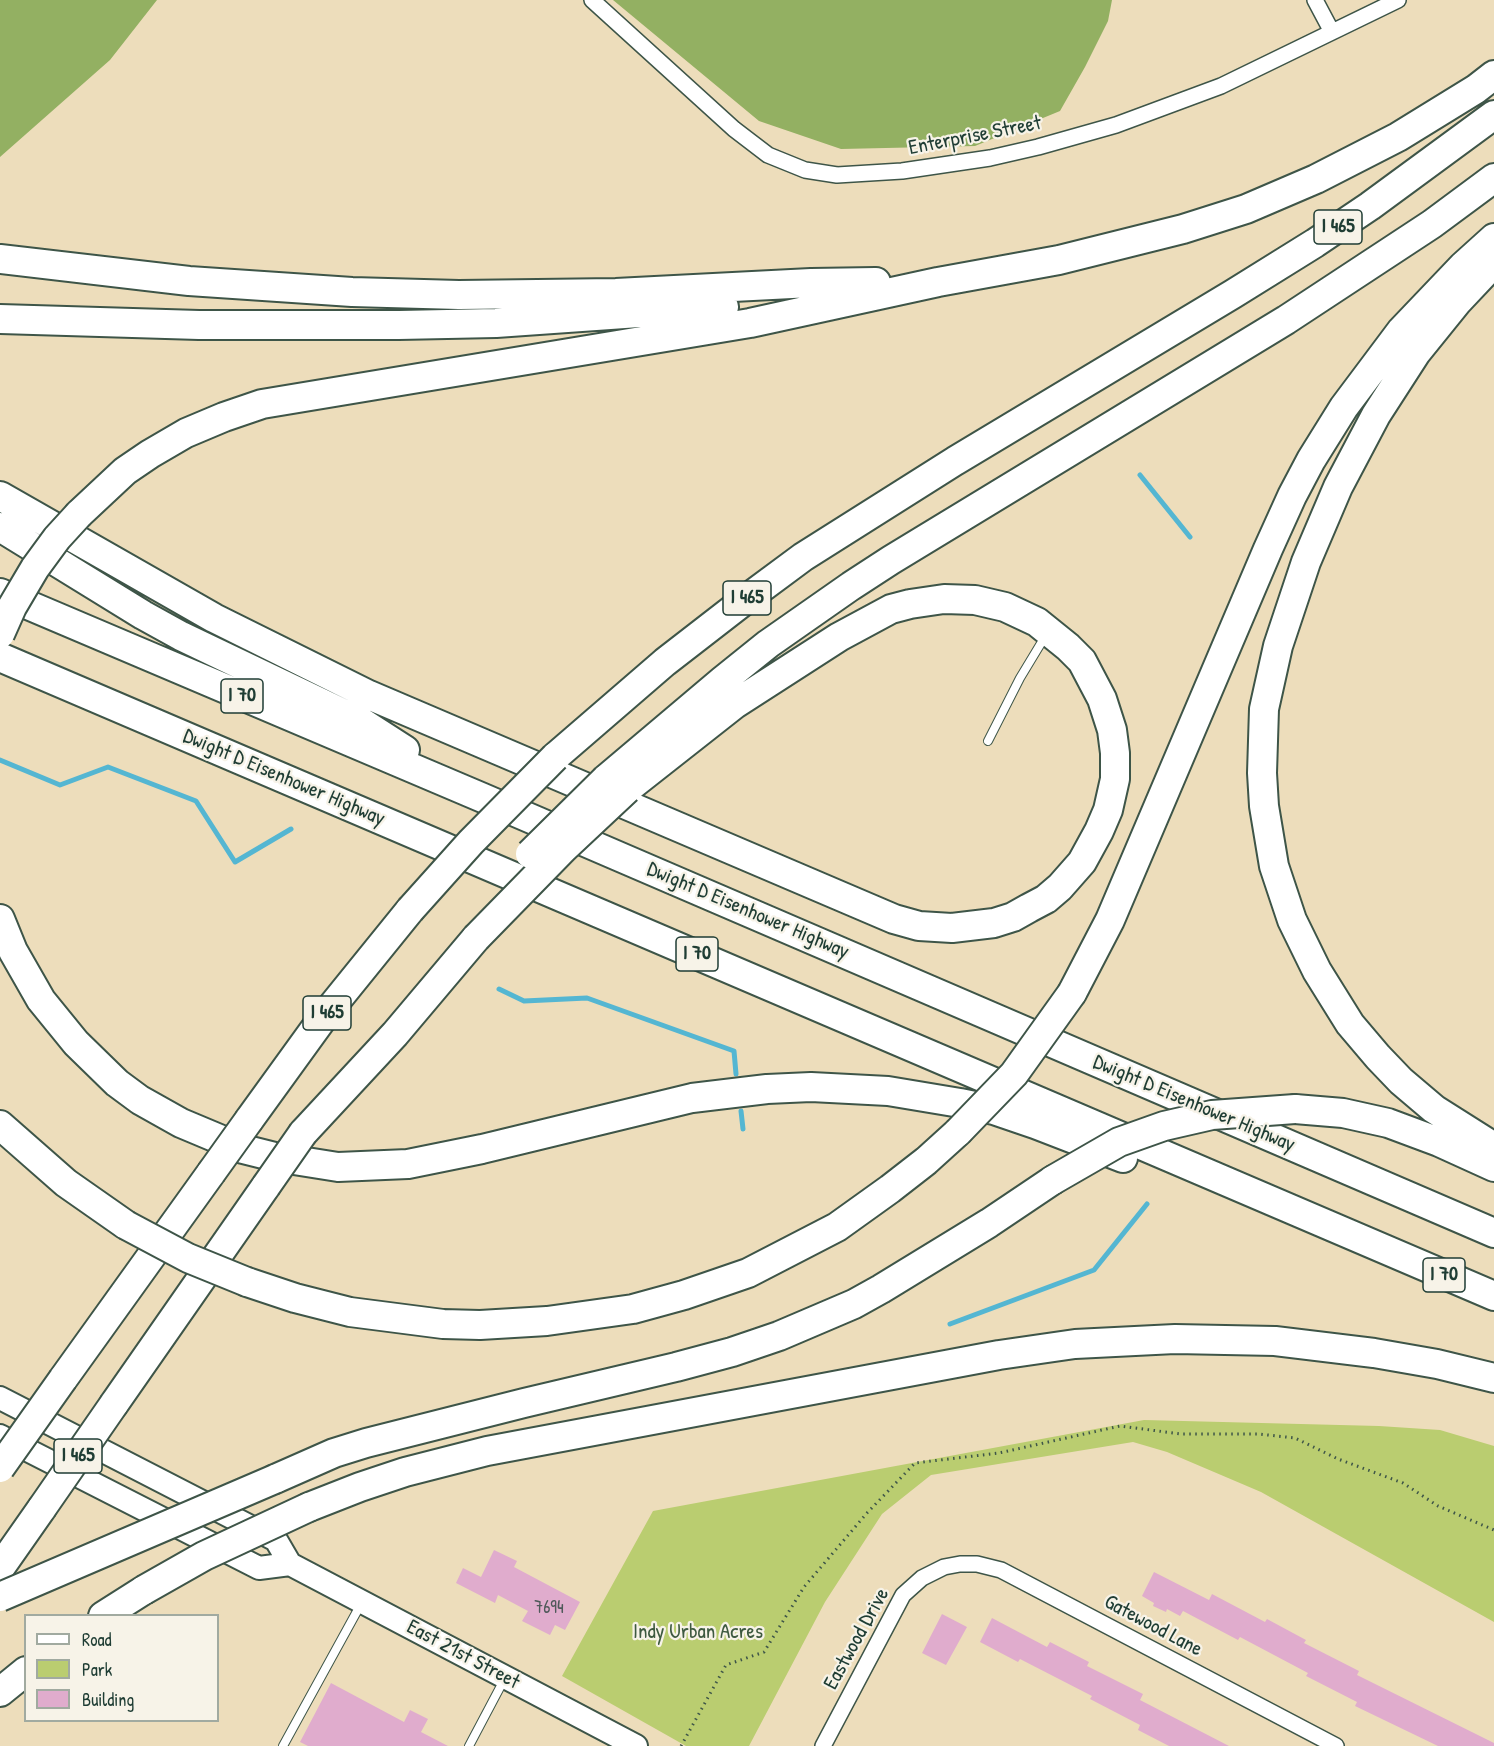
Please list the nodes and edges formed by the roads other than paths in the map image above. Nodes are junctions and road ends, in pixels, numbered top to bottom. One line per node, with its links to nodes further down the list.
1 (592, 0): 4 (street, Enterprise Street)
2 (1315, 0): 4 (street)
3 (1398, 0): 4 (street, Enterprise Street)
4 (1332, 32)
5 (1494, 75): 11 (highway)
6 (1494, 115): 33 (highway, I 465, bridge)
7 (1494, 178): 21 (highway, I 465)
8 (1494, 238): 24 (highway, bridge)
9 (0, 259): 11 (highway)
10 (1494, 263): 25 (highway)
11 (938, 282): 12 (highway)
12 (825, 306): 13 (highway); 18 (highway, bridge)
13 (0, 319)
14 (0, 496): 17 (highway)
15 (0, 527): 22 (highway)
16 (0, 593): 22 (highway, Dwight D Eisenhower Highway / I 70)
17 (1049, 631): 20 (lane); 21 (highway)
18 (0, 634)
19 (0, 657): 28 (highway, Dwight D Eisenhower Highway / I 70)
20 (988, 741)
21 (617, 784): 35 (highway, I 465, bridge)
22 (483, 798): 27 (highway, Dwight D Eisenhower Highway / I 70)
23 (0, 920): 28 (highway)
24 (0, 1125)
25 (1494, 1147)
26 (1494, 1167): 37 (highway, bridge)
27 (1494, 1233)
28 (1393, 1254): 29 (highway, Dwight D Eisenhower Highway / I 70)
29 (1494, 1296)
30 (1494, 1378): 39 (highway, bridge)
31 (0, 1398): 34 (main road, East 21st Street)
32 (0, 1436): 34 (main road)
33 (0, 1468)
34 (290, 1564): 38 (main road, East 21st Street)
35 (0, 1568)
36 (944, 1568): 46 (street, Eastwood Drive); 47 (street, Gatewood Lane)
37 (0, 1597)
38 (362, 1602): 41 (main road, East 21st Street); 44 (lane)
39 (106, 1614)
40 (24, 1673): 42 (highway)
41 (505, 1677): 43 (main road, East 21st Street); 45 (lane)
42 (0, 1692)
43 (627, 1744)
44 (283, 1746)
45 (469, 1746)
46 (823, 1746)
47 (1336, 1746)

